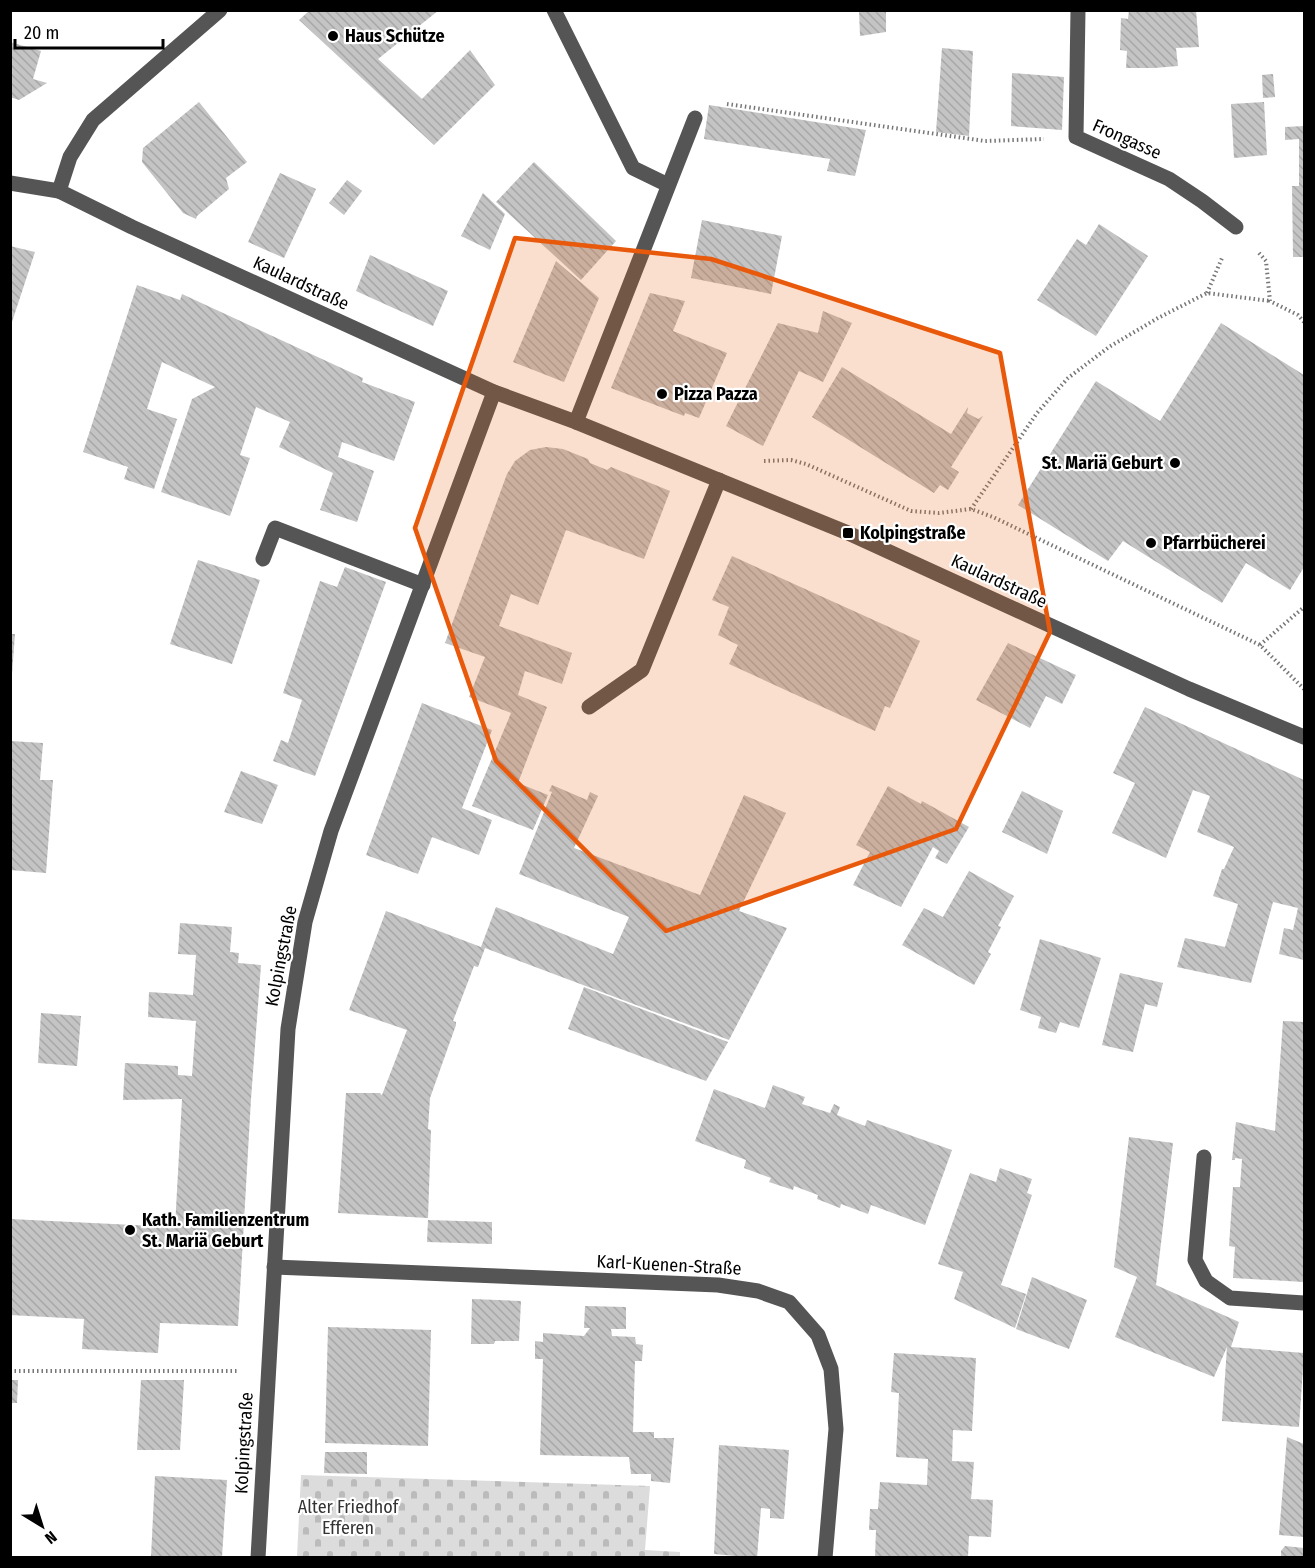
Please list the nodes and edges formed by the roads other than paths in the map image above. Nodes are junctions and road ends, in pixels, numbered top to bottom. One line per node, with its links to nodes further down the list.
1 (220, 10): 7 (street)
2 (554, 10): 6 (street)
3 (1078, 10): 8 (street, Frongasse)
4 (695, 118): 6 (street)
5 (10, 183): 7 (street, Kaulardstraße)
6 (668, 185): 10 (street)
7 (59, 191): 9 (street, Kaulardstraße)
8 (1236, 227)
9 (494, 393): 10 (street, Kaulardstraße); 13 (street, Kolpingstraße)
10 (576, 422): 11 (street, Kaulardstraße)
11 (719, 480): 14 (street); 15 (street, Kaulardstraße)
12 (263, 559): 13 (street)
13 (423, 585): 17 (street, Kolpingstraße)
14 (589, 707)
15 (1305, 737)
16 (1204, 1157): 18 (street)
17 (274, 1267): 19 (street, Kolpingstraße); 20 (street, Karl-Kuenen-Straße)
18 (1305, 1303)
19 (258, 1557)
20 (825, 1557)

